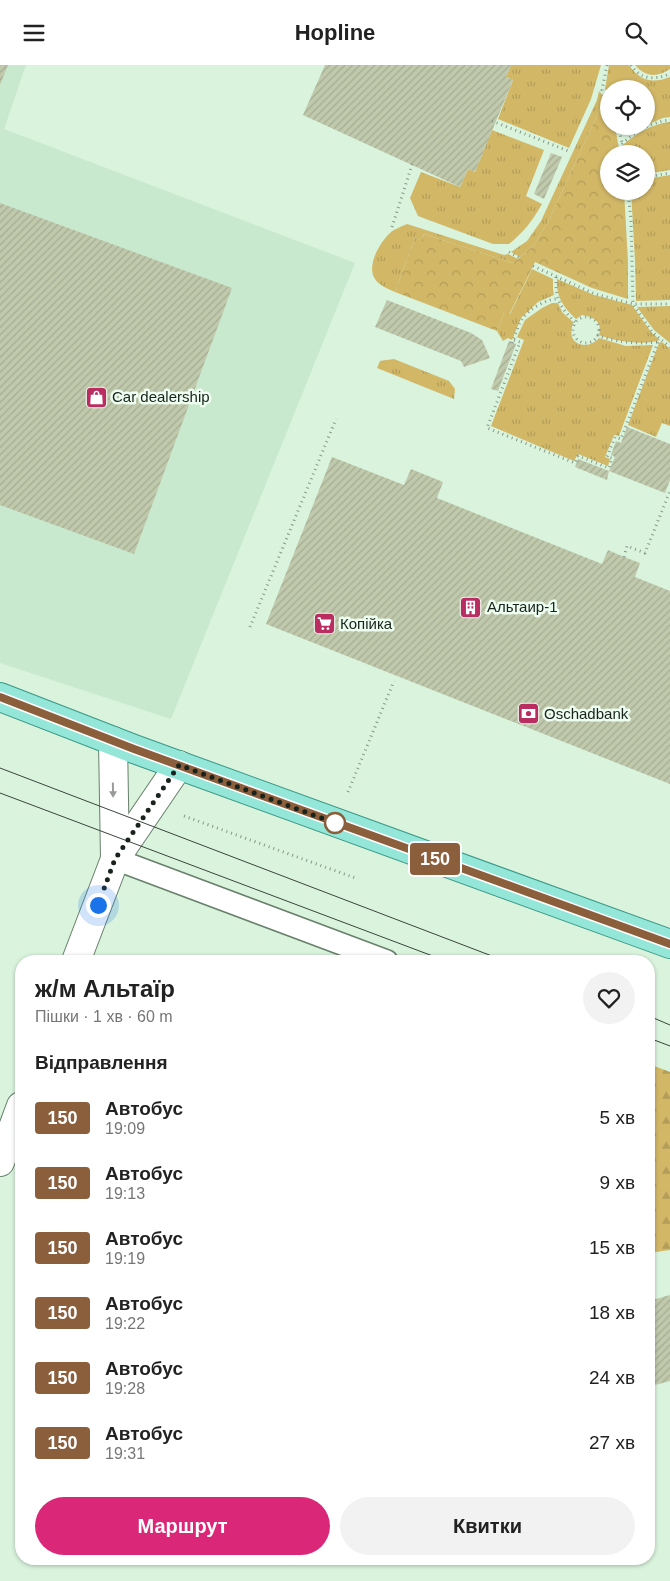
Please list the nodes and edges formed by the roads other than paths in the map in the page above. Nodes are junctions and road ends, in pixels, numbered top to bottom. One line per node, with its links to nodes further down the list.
1 (0, 697): 2 (main road)
2 (113, 741): 3 (main road); 4 (street, one-way to 4)
3 (179, 765): 4 (street); 5 (main road)
4 (115, 859): 6 (street); 7 (lane)
5 (670, 944)
6 (78, 955)
7 (371, 955)
8 (15, 1122): 9 (street)
9 (0, 1162)

